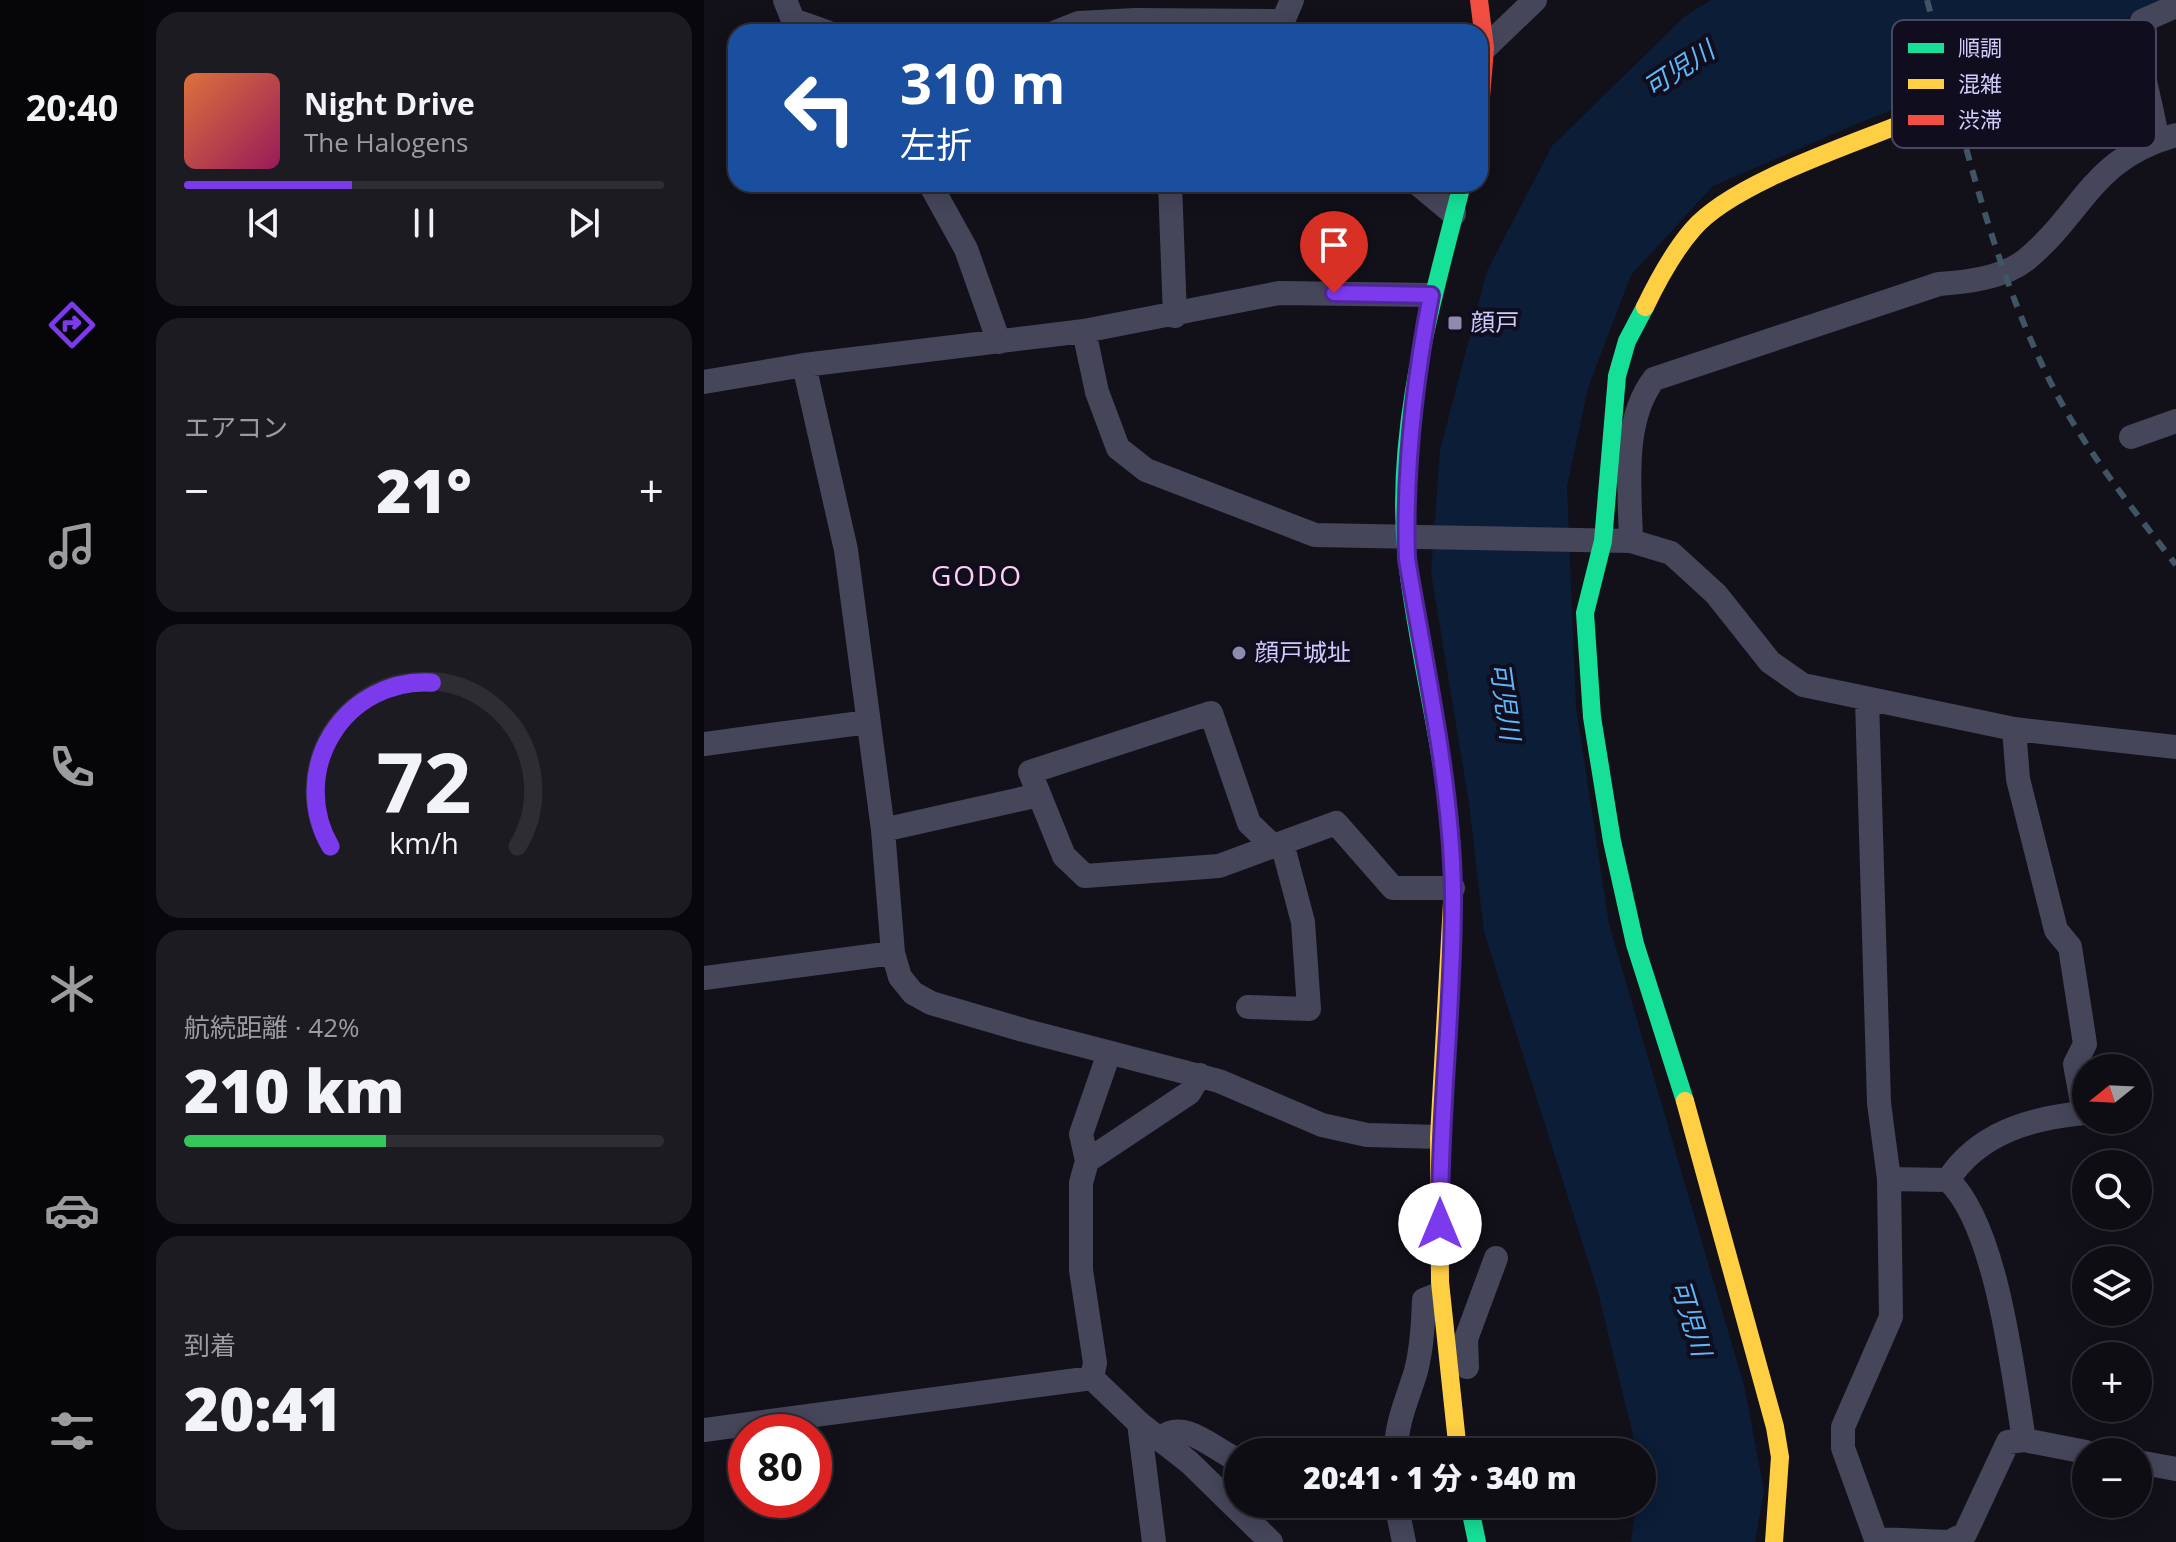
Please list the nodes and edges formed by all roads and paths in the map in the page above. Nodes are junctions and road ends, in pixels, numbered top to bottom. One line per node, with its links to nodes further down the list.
1 (785, 0): 7 (street)
2 (1479, 0): 11 (main road)
3 (1535, 0): 12 (street)
4 (2176, 6): 6 (street)
5 (1286, 18): 10 (street)
6 (2144, 20)
7 (804, 24)
8 (1076, 24): 9 (street)
9 (1104, 24)
10 (1215, 24)
11 (1482, 24)
12 (1488, 45)
13 (2156, 112): 15 (street)
14 (1892, 128): 31 (main road)
15 (2166, 137)
16 (2144, 148): 32 (street)
17 (934, 192): 25 (street)
18 (1170, 192): 23 (street)
19 (1429, 192): 21 (street)
20 (1460, 192): 21 (main road)
21 (1455, 211): 22 (main road)
22 (1431, 295): 23 (street); 30 (main road)
23 (1175, 316): 24 (street)
24 (1084, 331): 25 (street); 30 (street)
25 (999, 342): 26 (street)
26 (804, 365): 27 (street); 34 (street)
27 (704, 382)
28 (2176, 421): 29 (street)
29 (2131, 437)
30 (1416, 536): 31 (street); 41 (main road)
31 (1603, 541): 32 (street); 73 (main road)
32 (1631, 541): 33 (street)
33 (1867, 699): 35 (street); 49 (street)
34 (868, 722): 36 (street); 39 (street)
35 (2014, 729): 37 (street); 50 (street)
36 (704, 744)
37 (2176, 747)
38 (1039, 795): 39 (street); 40 (street); 40 (street)
39 (883, 830): 42 (street)
40 (1278, 844): 41 (street); 44 (street)
41 (1453, 888): 47 (main road)
42 (893, 953): 43 (street); 45 (street)
43 (704, 978)
44 (1248, 1007)
45 (1109, 1053): 46 (street); 48 (street)
46 (1200, 1075): 47 (street); 48 (street)
47 (1439, 1137): 52 (main road)
48 (1087, 1161): 54 (street)
49 (1889, 1179): 50 (street); 68 (street)
50 (1948, 1180): 61 (street)
51 (1496, 1258): 53 (street)
52 (1440, 1295): 53 (main road); 58 (street)
53 (1455, 1340): 59 (main road); 60 (street)
54 (1092, 1378): 55 (street); 56 (street)
55 (1139, 1423): 57 (street); 69 (street)
56 (704, 1430)
57 (1161, 1438): 63 (street); 70 (street)
58 (1398, 1438)
59 (1458, 1438)
60 (1476, 1438)
61 (2024, 1440): 62 (street); 74 (street)
62 (2072, 1449)
63 (1224, 1452)
64 (2152, 1465): 65 (street)
65 (2176, 1469)
66 (1399, 1518): 71 (street)
67 (1472, 1518): 72 (main road)
68 (1877, 1541): 74 (street)
69 (1154, 1542)
70 (1271, 1542)
71 (1404, 1542)
72 (1477, 1542)
73 (1774, 1542)
74 (1949, 1542)

